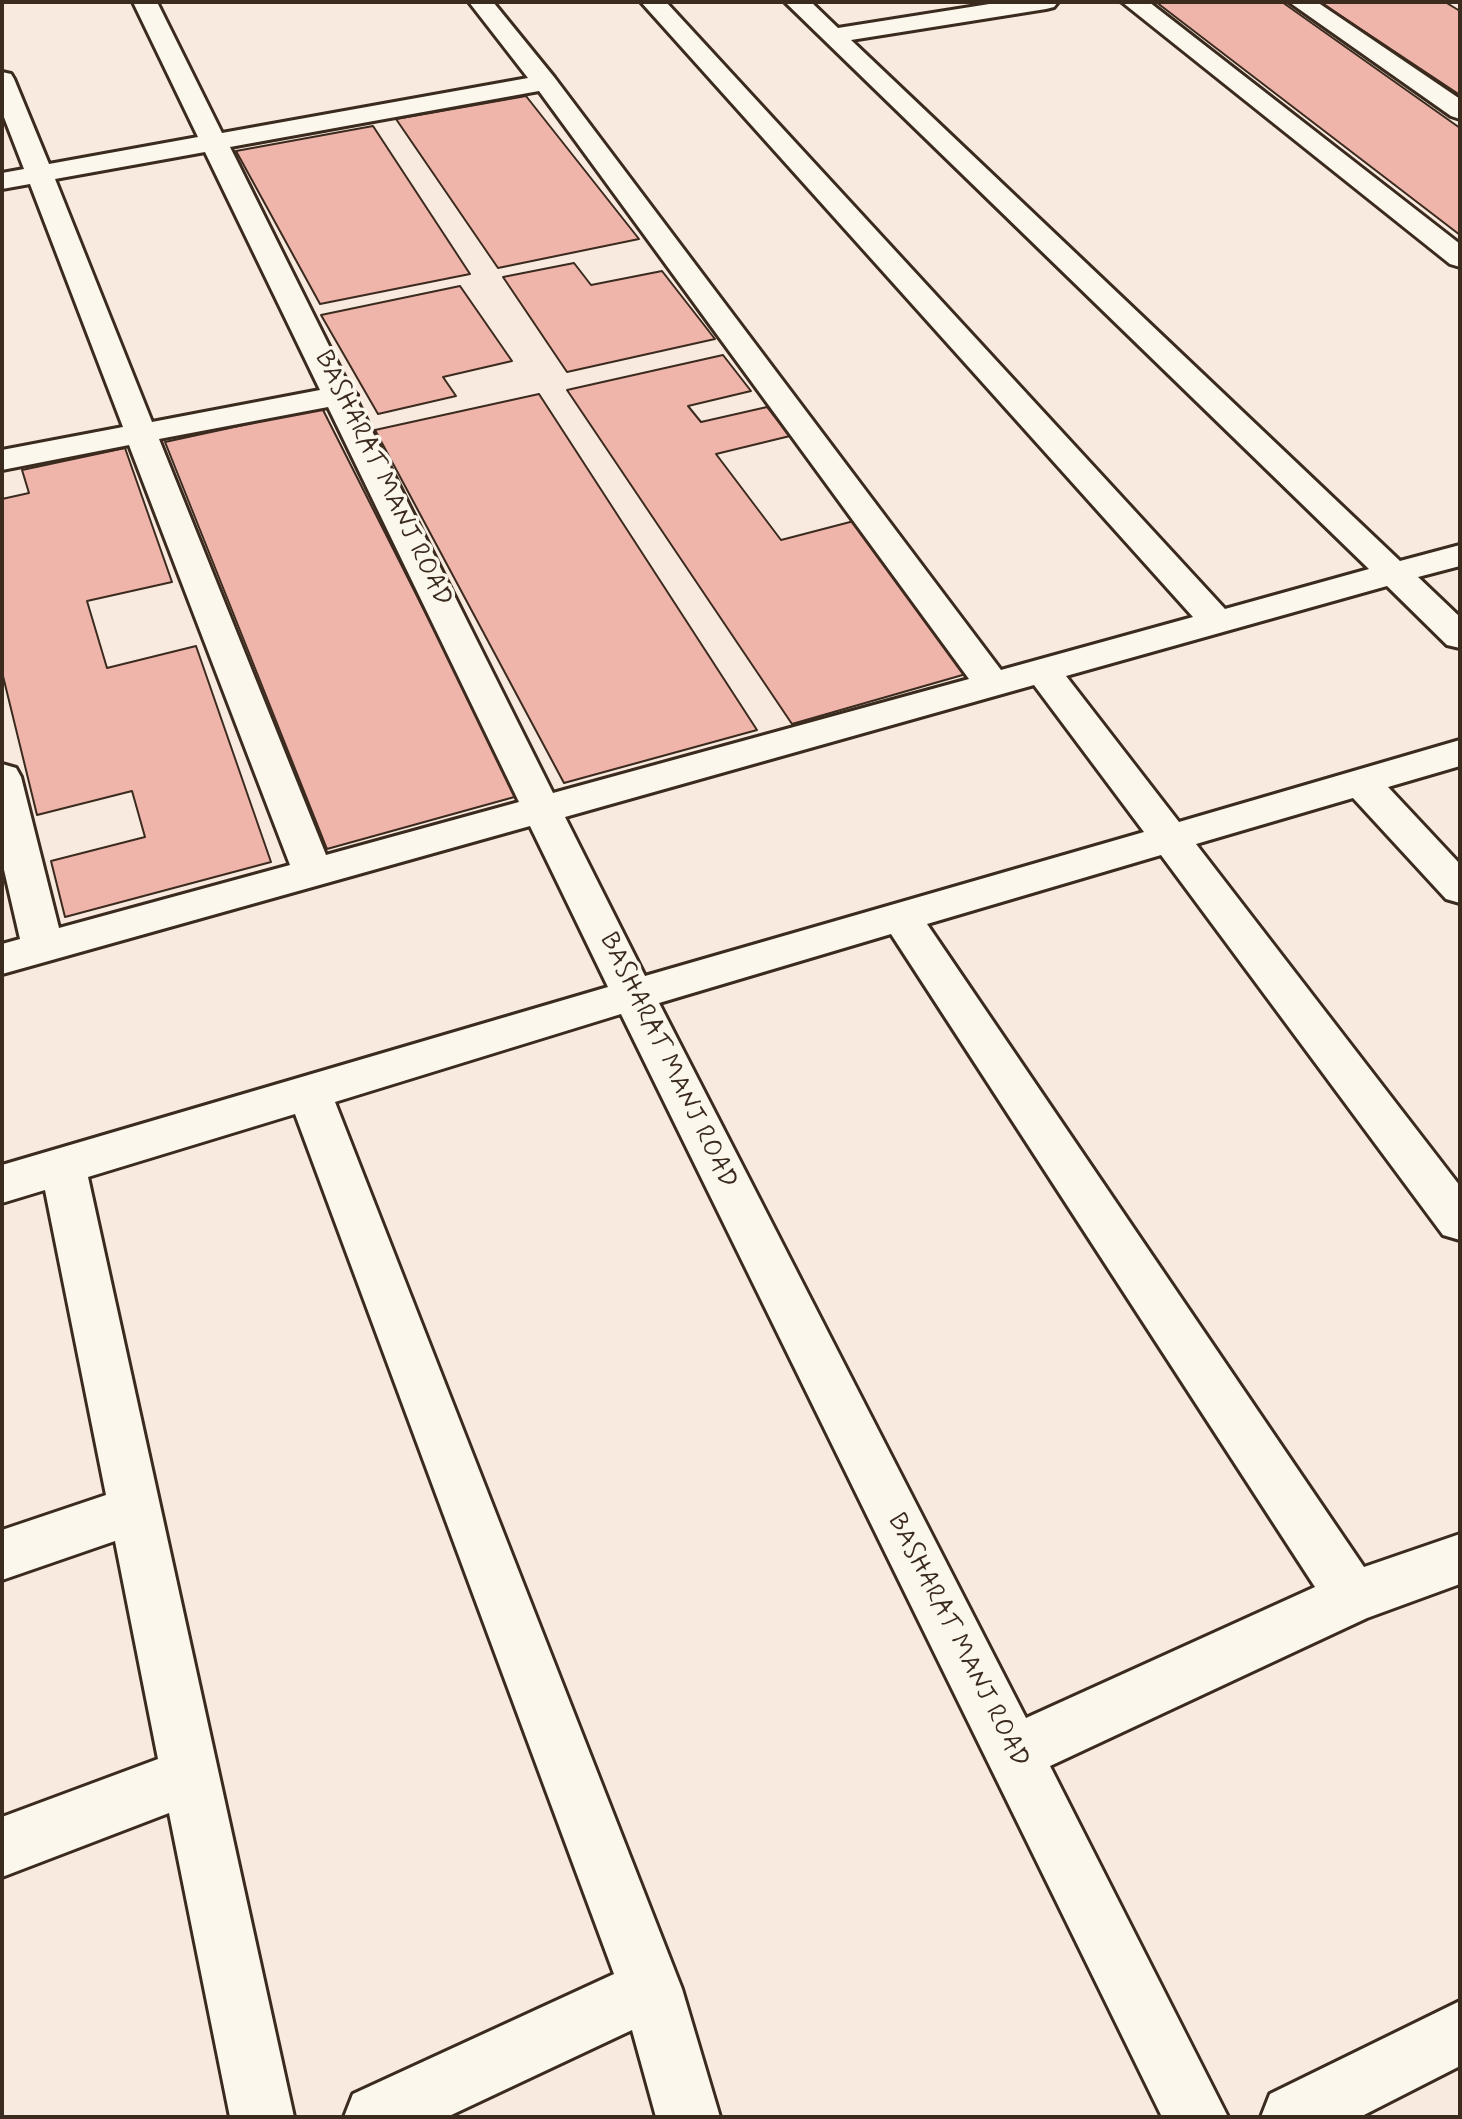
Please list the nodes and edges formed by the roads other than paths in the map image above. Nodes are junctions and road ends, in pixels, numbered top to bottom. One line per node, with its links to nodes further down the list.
1 (145, 2): 12 (street, BASHARAT MANJ ROAD)
2 (481, 2): 10 (street)
3 (653, 2): 21 (street)
4 (797, 2): 8 (street)
5 (1046, 2): 8 (street)
6 (1134, 2): 15 (street)
7 (1301, 2): 11 (street)
8 (832, 36): 20 (street)
9 (2, 79): 13 (street)
10 (545, 82): 12 (street); 24 (street)
11 (1460, 111)
12 (216, 143): 13 (street); 16 (street, BASHARAT MANJ ROAD)
13 (39, 174): 14 (street); 17 (street)
14 (2, 181)
15 (1460, 258)
16 (341, 395): 17 (street); 28 (street, BASHARAT MANJ ROAD)
17 (141, 434): 18 (street); 30 (street)
18 (2, 460)
19 (1460, 555): 20 (street)
20 (1393, 574): 21 (street); 22 (street)
21 (1218, 623): 23 (street)
22 (1460, 637)
23 (1043, 671): 24 (street); 29 (street)
24 (993, 685): 28 (street)
25 (1460, 753): 27 (street)
26 (2, 777): 33 (street)
27 (1361, 782): 29 (street); 31 (street)
28 (543, 809): 30 (street); 35 (street, BASHARAT MANJ ROAD)
29 (1169, 838): 32 (street); 39 (street)
30 (313, 873): 33 (street)
31 (1460, 889)
32 (901, 917): 35 (street); 43 (street)
33 (43, 948): 34 (street)
34 (2, 959)
35 (633, 995): 36 (street); 44 (street, BASHARAT MANJ ROAD)
36 (309, 1092): 37 (street); 47 (street)
37 (63, 1166): 38 (street); 40 (street)
38 (2, 1184)
39 (1460, 1221)
40 (134, 1510): 41 (street); 45 (street)
41 (2, 1555)
42 (1460, 1559): 43 (street)
43 (1353, 1597): 44 (street)
44 (1013, 1753): 52 (street, BASHARAT MANJ ROAD)
45 (190, 1776): 46 (street); 49 (street)
46 (2, 1847)
47 (651, 1989): 50 (street); 51 (street)
48 (1460, 2032): 53 (street)
49 (262, 2117)
50 (376, 2117)
51 (688, 2117)
52 (1196, 2117)
53 (1293, 2117)

